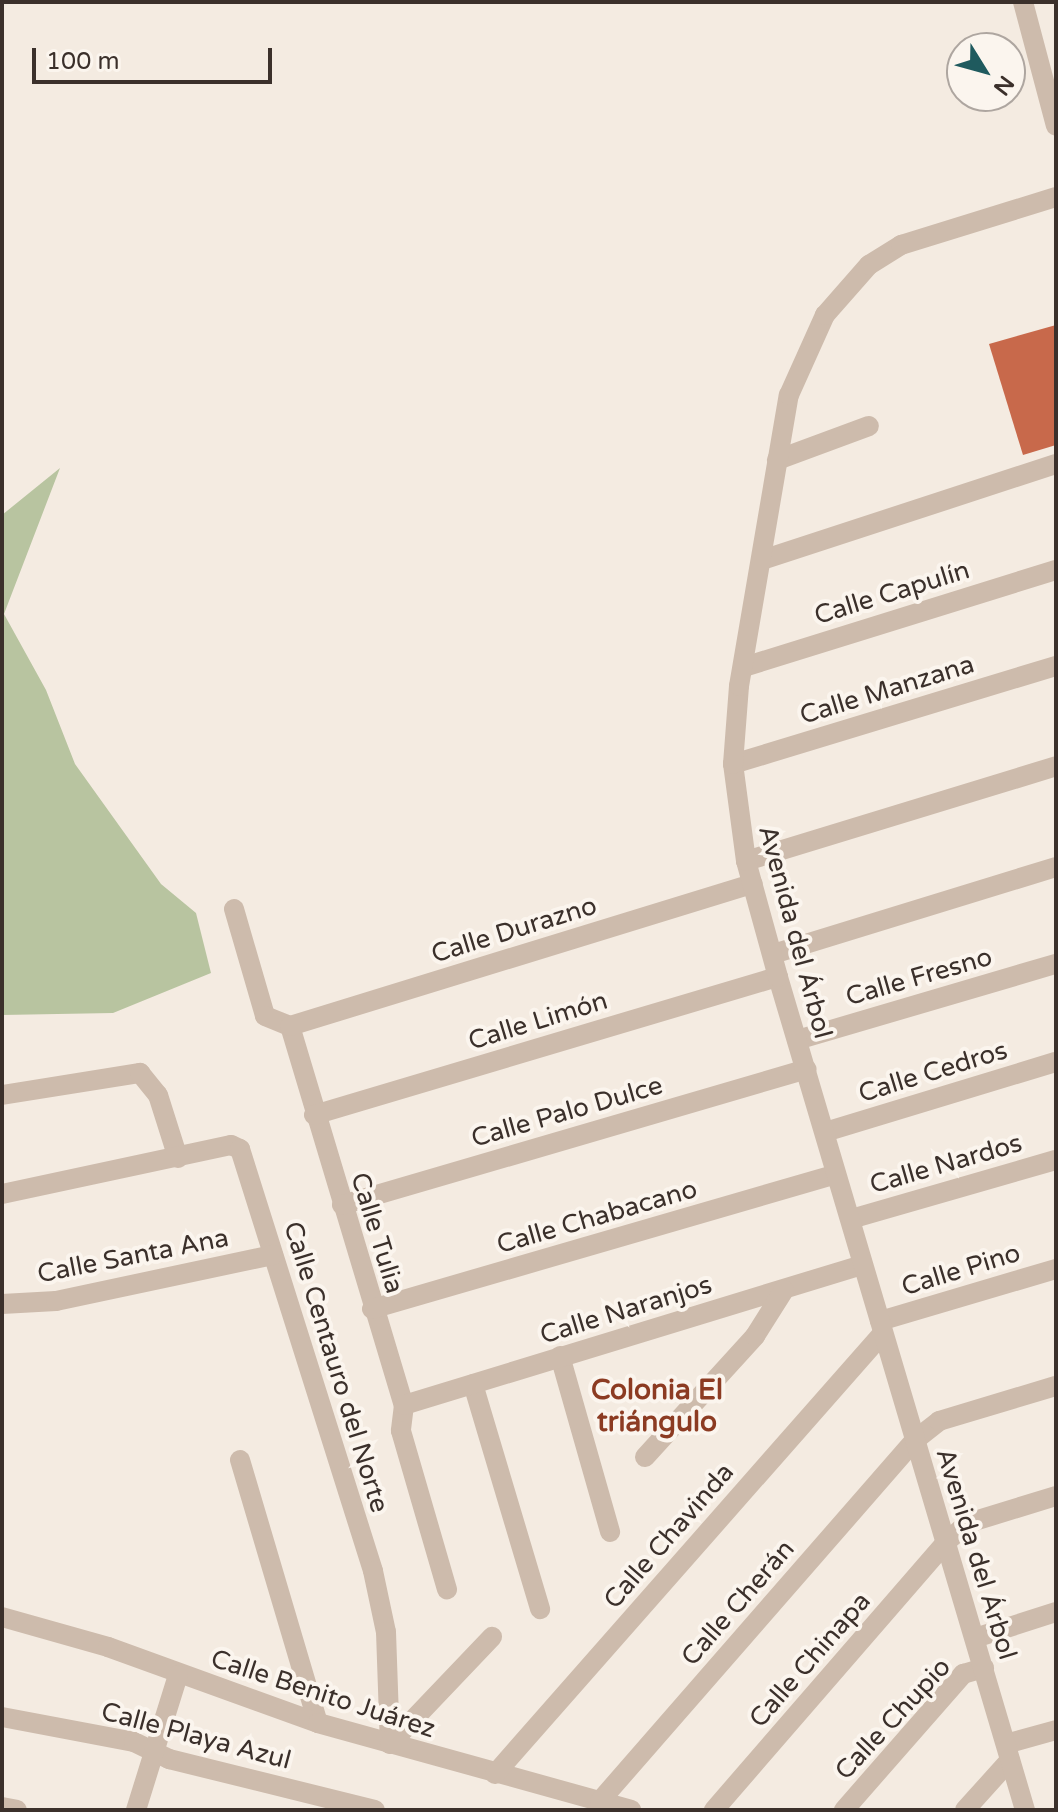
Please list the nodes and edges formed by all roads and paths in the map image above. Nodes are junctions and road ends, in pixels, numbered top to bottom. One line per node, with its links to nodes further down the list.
1 (1023, 2): 2 (street)
2 (1056, 126)
3 (1056, 197): 5 (street, Avenida del Árbol)
4 (869, 426): 5 (street)
5 (777, 460): 7 (street, Avenida del Árbol)
6 (1056, 464): 7 (street)
7 (762, 560): 10 (street, Avenida del Árbol)
8 (1056, 570): 10 (street, Calle Capulín)
9 (1056, 666): 11 (street, Calle Manzana)
10 (744, 667): 11 (street, Avenida del Árbol)
11 (733, 764): 13 (street, Avenida del Árbol)
12 (1056, 766): 13 (street)
13 (746, 861): 15 (street, Avenida del Árbol)
14 (1056, 867): 17 (street)
15 (753, 884): 17 (street, Avenida del Árbol); 20 (street, Calle Durazno)
16 (234, 909): 20 (street)
17 (773, 954): 19 (street, Avenida del Árbol)
18 (1056, 964): 21 (street, Calle Fresno)
19 (778, 977): 21 (street, Avenida del Árbol); 25 (street, Calle Limón)
20 (290, 1026): 25 (street, Calle Tulia)
21 (797, 1040): 23 (street, Avenida del Árbol)
22 (1056, 1062): 26 (street, Calle Cedros)
23 (806, 1069): 26 (street, Avenida del Árbol); 31 (street, Calle Palo Dulce)
24 (2, 1095): 27 (street)
25 (314, 1115): 31 (street, Calle Tulia)
26 (825, 1132): 29 (street, Avenida del Árbol)
27 (178, 1158): 30 (street); 33 (street, Calle Centauro del Norte)
28 (1056, 1160): 32 (street, Calle Nardos)
29 (836, 1174): 32 (street, Avenida del Árbol); 38 (street, Calle Chabacano)
30 (2, 1194)
31 (342, 1205): 38 (street, Calle Tulia)
32 (851, 1219): 34 (street, Avenida del Árbol)
33 (273, 1255): 37 (street, Calle Santa Ana); 61 (street, Calle Centauro del Norte)
34 (862, 1265): 36 (street, Calle Naranjos); 39 (street, Avenida del Árbol)
35 (1056, 1269): 39 (street, Calle Pino)
36 (784, 1290): 40 (street, Calle Naranjos); 45 (street)
37 (2, 1304)
38 (372, 1309): 43 (street, Calle Tulia)
39 (881, 1327): 44 (street, Avenida del Árbol); 64 (street, Calle Chavinda)
40 (560, 1356): 41 (street, Calle Naranjos); 48 (street)
41 (473, 1384): 43 (street, Calle Naranjos); 51 (street)
42 (1056, 1386): 44 (street, Calle Cherán)
43 (404, 1405): 50 (street, Calle Tulia)
44 (915, 1440): 49 (street, Avenida del Árbol); 65 (street, Calle Cherán)
45 (645, 1457)
46 (240, 1460): 59 (street)
47 (1056, 1496): 49 (street, Calle Chinapa)
48 (610, 1532)
49 (945, 1543): 55 (street, Avenida del Árbol); 71 (street, Calle Chinapa)
50 (447, 1589)
51 (540, 1609)
52 (1056, 1612): 55 (street)
53 (2, 1617): 57 (street, Calle Benito Juárez)
54 (492, 1637): 61 (street)
55 (975, 1638): 56 (street, Avenida del Árbol)
56 (984, 1668): 63 (street, Avenida del Árbol); 72 (street, Calle Chupio)
57 (178, 1675): 59 (street, Calle Benito Juárez); 62 (street)
58 (2, 1717): 62 (street, Calle Playa Azul)
59 (318, 1723): 61 (street, Calle Benito Juárez)
60 (1056, 1730): 63 (street)
61 (390, 1744): 64 (street, Calle Benito Juárez)
62 (152, 1752): 68 (street); 69 (street, Calle Playa Azul)
63 (1008, 1752): 73 (street); 74 (street, Avenida del Árbol)
64 (495, 1774): 65 (street, Calle Benito Juárez)
65 (600, 1801): 70 (street, Calle Benito Juárez)
66 (2, 1807): 67 (street)
67 (17, 1810)
68 (136, 1810)
69 (375, 1810)
70 (631, 1810)
71 (714, 1810)
72 (844, 1810)
73 (965, 1810)
74 (1025, 1810)

